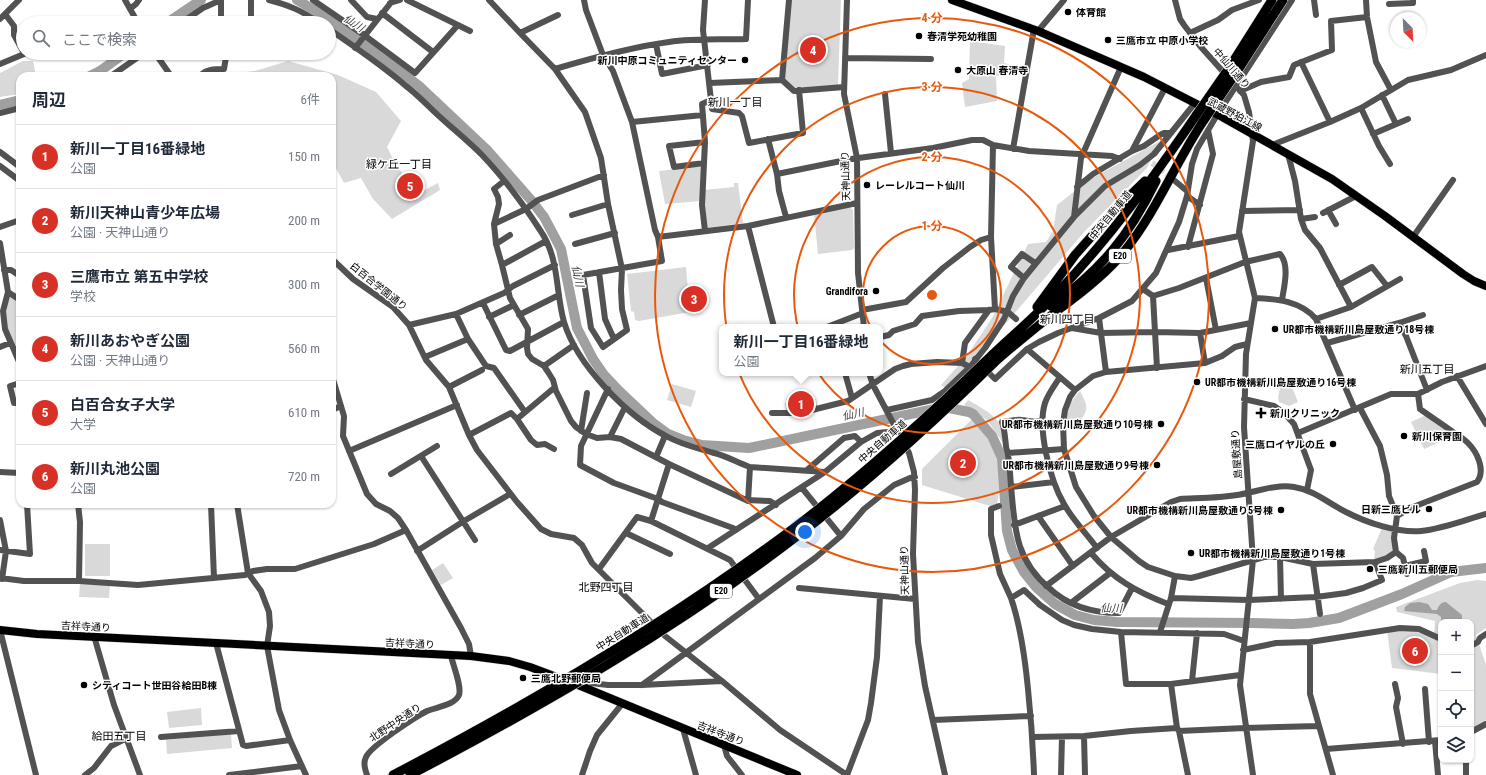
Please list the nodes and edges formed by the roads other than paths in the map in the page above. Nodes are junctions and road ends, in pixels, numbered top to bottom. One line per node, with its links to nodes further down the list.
1 (19, 0): 33 (street)
2 (125, 0): 29 (street)
3 (139, 0): 29 (street)
4 (221, 0): 35 (street); 36 (street)
5 (251, 0): 37 (street)
6 (269, 0): 38 (street)
7 (312, 0): 39 (street)
8 (351, 0): 42 (street)
9 (400, 0): 27 (street)
10 (407, 0): 43 (street)
11 (489, 0): 47 (street)
12 (584, 0): 55 (street)
13 (705, 0): 50 (street)
14 (748, 0): 50 (street)
15 (788, 0): 71 (street)
16 (847, 0): 58 (street, 天神山通り)
17 (1064, 0): 44 (street)
18 (1175, 0): 48 (street, 中仙川通り)
19 (1259, 0): 48 (street)
20 (1272, 0): 87 (highway, 中央自動車道 / E20, bridge)
21 (1283, 0): 87 (highway, 中央自動車道 / E20, bridge)
22 (1292, 0): 75 (street)
23 (1314, 0): 31 (street)
24 (1366, 0): 41 (street)
25 (1413, 0): 28 (street)
26 (957, 1): 44 (main road, 武蔵野狛江線)
27 (391, 2): 30 (street)
28 (1389, 4)
29 (130, 9): 34 (street)
30 (382, 13): 42 (street); 54 (street)
31 (1316, 14)
32 (558, 15): 47 (street)
33 (2, 16): 51 (street)
34 (134, 16)
35 (191, 16)
36 (221, 16)
37 (251, 16)
38 (309, 16)
39 (335, 16)
40 (336, 17): 49 (street)
41 (1367, 17): 63 (street); 77 (street)
42 (376, 19): 49 (street)
43 (458, 25): 45 (street); 54 (street)
44 (1036, 30): 66 (main road, 武蔵野狛江線); 100 (street)
45 (470, 31)
46 (336, 33): 53 (street)
47 (520, 33): 67 (street)
48 (1190, 33): 75 (street, 中仙川通り)
49 (363, 36): 53 (street); 54 (street)
50 (704, 38): 52 (street); 65 (street)
51 (16, 40)
52 (656, 44): 55 (street); 65 (street)
53 (356, 46): 117 (street)
54 (433, 52)
55 (603, 55): 67 (street); 89 (street)
56 (1484, 56): 77 (street)
57 (16, 57): 64 (street)
58 (845, 58): 59 (street); 73 (street, 天神山通り)
59 (931, 59)
60 (134, 60): 68 (street)
61 (160, 60): 69 (street)
62 (223, 60): 70 (street)
63 (1301, 62): 75 (street); 90 (street)
64 (0, 64)
65 (708, 65): 72 (street)
66 (1121, 67): 74 (main road, 武蔵野狛江線); 105 (street)
67 (555, 68): 114 (street)
68 (117, 72)
69 (168, 72)
70 (203, 72)
71 (782, 80): 72 (street); 76 (street)
72 (710, 83): 80 (street)
73 (844, 87): 76 (street); 107 (street, 天神山通り)
74 (1165, 88): 81 (main road, 武蔵野狛江線); 101 (street)
75 (1238, 88): 86 (street); 94 (street, 中仙川通り)
76 (799, 90): 96 (street)
77 (1391, 90): 79 (street)
78 (885, 94): 104 (street)
79 (1382, 95): 82 (street); 91 (street)
80 (711, 100): 85 (street); 96 (street)
81 (1194, 103): 86 (main road, 武蔵野狛江線); 93 (street)
82 (1361, 108): 90 (street); 95 (street)
83 (16, 109): 84 (street)
84 (0, 113)
85 (703, 115): 89 (street); 97 (street)
86 (1217, 115): 92 (street); 94 (main road, 武蔵野狛江線)
87 (1200, 117): 103 (highway, 中央自動車道 / E20); 216 (highway, 中央自動車道 / E20)
88 (1408, 118): 91 (street)
89 (632, 122): 141 (street)
90 (1330, 122): 99 (street)
91 (1396, 124): 95 (street)
92 (1208, 130): 120 (street); 124 (street)
93 (1171, 133): 101 (street); 130 (street)
94 (1252, 134): 99 (main road, 武蔵野狛江線); 127 (street, 島屋敷通り)
95 (1373, 134): 111 (street)
96 (768, 139): 113 (street)
97 (705, 142): 109 (street); 109 (street)
98 (993, 145): 100 (street); 104 (street); 143 (street)
99 (1272, 145): 106 (main road, 武蔵野狛江線)
100 (1013, 148): 105 (street)
101 (1132, 151): 108 (street)
102 (0, 152): 110 (street)
103 (1171, 152): 203 (highway); 203 (highway)
104 (891, 153): 107 (street)
105 (1083, 154): 108 (street); 119 (street)
106 (1288, 154): 121 (main road, 武蔵野狛江線); 126 (street)
107 (857, 158): 113 (street); 122 (street, 天神山通り)
108 (1120, 159): 119 (street)
109 (704, 163): 138 (street)
110 (16, 164)
111 (1390, 164)
112 (0, 166): 115 (street)
113 (777, 174): 129 (street)
114 (604, 175): 123 (street); 125 (street)
115 (16, 178)
116 (1452, 180): 144 (street)
117 (504, 181): 125 (street); 134 (street)
118 (1175, 181): 120 (street)
119 (1077, 187): 130 (street)
120 (1187, 193): 124 (street); 150 (street)
121 (1356, 196): 135 (street); 144 (main road, 武蔵野狛江線)
122 (857, 202): 129 (street); 180 (street, 天神山通り)
123 (608, 204): 128 (street); 139 (street)
124 (1200, 205): 149 (street)
125 (527, 208): 134 (street); 145 (street)
126 (1300, 210): 127 (street); 132 (street)
127 (1242, 211): 142 (street, 島屋敷通り)
128 (572, 215)
129 (786, 217): 137 (street)
130 (1074, 217): 154 (street)
131 (1315, 217): 132 (street)
132 (1301, 219): 164 (street)
133 (16, 221): 136 (street)
134 (494, 224): 147 (street)
135 (1336, 224)
136 (0, 226)
137 (748, 226): 138 (street); 191 (street)
138 (705, 231): 141 (street)
139 (615, 233): 148 (street); 157 (street)
140 (510, 235): 147 (street)
141 (658, 236): 157 (street)
142 (1239, 236): 149 (street); 151 (street, 島屋敷通り)
143 (991, 237): 179 (street); 180 (street)
144 (1413, 237): 166 (main road, 武蔵野狛江線)
145 (546, 241): 155 (street); 156 (street)
146 (0, 243): 152 (street)
147 (496, 244): 155 (street)
148 (575, 244)
149 (1188, 247): 150 (street)
150 (1168, 250): 167 (street)
151 (1245, 262): 162 (street); 173 (street, 島屋敷通り); 175 (street)
152 (2, 263): 158 (street)
153 (336, 263): 195 (street, 白百合学園通り)
154 (1035, 263): 161 (street); 161 (street)
155 (502, 265): 168 (street)
156 (555, 265): 168 (street); 170 (street)
157 (622, 269): 159 (street); 205 (street)
158 (4, 270): 160 (street); 169 (street)
159 (599, 272): 205 (street); 205 (street)
160 (16, 273)
161 (1024, 278): 181 (street)
162 (1206, 278): 171 (street); 197 (street)
163 (1400, 279): 165 (street)
164 (1339, 285): 165 (street); 178 (street)
165 (1388, 286): 178 (street)
166 (1485, 287)
167 (1143, 289): 171 (street); 186 (street)
168 (508, 290): 176 (street); 177 (street)
169 (8, 294): 172 (street); 174 (street); 208 (street)
170 (559, 295): 183 (street); 189 (street)
171 (1153, 296): 198 (street)
172 (16, 298)
173 (1255, 298): 175 (street); 190 (street, 島屋敷通り)
174 (0, 300)
175 (1282, 300): 187 (street)
176 (483, 303): 182 (street); 185 (street)
177 (514, 305): 183 (street); 185 (street)
178 (1350, 307): 187 (street)
179 (992, 310): 181 (street); 202 (street); 218 (street)
180 (863, 312): 192 (street); 193 (street, 天神山通り)
181 (1008, 312): 188 (street); 217 (street)
182 (456, 314): 195 (street); 204 (street)
183 (519, 315): 206 (street)
184 (1423, 315): 194 (street)
185 (489, 317): 206 (street)
186 (1099, 318): 196 (street); 199 (street)
187 (1316, 318): 209 (street)
188 (1016, 319)
189 (564, 322): 206 (street); 211 (street)
190 (1251, 323): 197 (street); 210 (street, 島屋敷通り)
191 (773, 324)
192 (834, 324)
193 (864, 324)
194 (1399, 324): 209 (street); 237 (street)
195 (409, 325): 215 (street, 白百合学園通り)
196 (1072, 328): 199 (street); 207 (street)
197 (1216, 330): 200 (street)
198 (1155, 332): 199 (street); 200 (street); 223 (street)
199 (1101, 333): 225 (street)
200 (1200, 333): 219 (street)
201 (1032, 334): 207 (street)
202 (883, 336)
203 (1011, 337): 216 (highway, 中央自動車道 / E20)
204 (468, 339): 215 (street); 249 (street)
205 (614, 339)
206 (527, 342): 220 (street)
207 (1039, 342): 213 (street)
208 (10, 343): 212 (street); 214 (street)
209 (1327, 343): 247 (street)
210 (1247, 344): 219 (street); 241 (street, 島屋敷通り)
211 (574, 345): 220 (street); 235 (street)
212 (0, 347)
213 (1027, 349): 217 (street); 229 (street)
214 (16, 356)
215 (425, 357): 232 (street, 白百合学園通り)
216 (995, 357): 395 (highway, 中央自動車道 / E20, bridge); 396 (highway, 中央自動車道 / E20, bridge)
217 (975, 359): 222 (street)
218 (962, 363): 222 (street); 231 (street)
219 (1205, 363): 223 (street)
220 (544, 366): 233 (street)
221 (1486, 366): 228 (street)
222 (970, 367): 248 (street)
223 (1157, 368): 225 (street)
224 (482, 370): 232 (street)
225 (1106, 372): 236 (street)
226 (846, 376): 240 (street)
227 (870, 376): 231 (street, 天神山通り)
228 (1457, 376): 237 (street); 253 (street)
229 (1060, 377): 236 (street); 252 (street)
230 (16, 384): 242 (street)
231 (873, 385): 240 (street); 248 (street, 天神山通り)
232 (449, 387): 243 (street, 白百合学園通り)
233 (554, 388): 249 (street); 255 (street)
234 (336, 389): 244 (street)
235 (608, 389): 245 (street); 255 (street)
236 (1075, 390): 263 (street)
237 (1427, 390): 239 (street)
238 (586, 393): 255 (street)
239 (1418, 394): 247 (street); 270 (street)
240 (852, 398): 250 (street)
241 (1244, 399): 256 (street); 282 (street, 島屋敷通り)
242 (16, 403)
243 (457, 405): 257 (street, 白百合学園通り); 265 (street)
244 (341, 406): 246 (street); 265 (street)
245 (625, 406): 258 (street); 259 (street)
246 (336, 408)
247 (1358, 409): 256 (street); 295 (street)
248 (887, 411): 254 (street, 天神山通り)
249 (526, 412): 251 (street)
250 (772, 413)
251 (517, 419): 257 (street); 262 (street)
252 (1042, 420): 264 (street); 266 (street)
253 (1486, 424)
254 (898, 431): 260 (street); 277 (street, 天神山通り)
255 (584, 433): 259 (street); 284 (street)
256 (1298, 433): 281 (street)
257 (469, 435): 283 (street, 白百合学園通り)
258 (665, 436): 268 (street); 271 (street)
259 (610, 437): 268 (street)
260 (861, 442): 272 (street); 275 (street)
261 (437, 446): 267 (street)
262 (554, 449)
263 (1064, 449): 264 (street); 305 (street)
264 (1045, 450): 266 (street); 278 (street)
265 (348, 451): 301 (street)
266 (1008, 453): 279 (street)
267 (421, 456): 276 (street); 297 (street)
268 (656, 457): 269 (street)
269 (669, 464): 284 (street); 285 (street)
270 (1484, 466): 295 (street)
271 (750, 467): 272 (street); 285 (street)
272 (807, 470): 275 (street)
273 (0, 472): 274 (street)
274 (16, 472)
275 (825, 472): 280 (street)
276 (391, 474)
277 (915, 477): 304 (street); 336 (street, 天神山通り)
278 (1054, 482): 279 (street); 288 (street)
279 (1011, 487): 299 (street)
280 (802, 488): 286 (street); 304 (street)
281 (1307, 490): 282 (street); 300 (street)
282 (1248, 492): 305 (street); 316 (street, 島屋敷通り)
283 (510, 494): 297 (street); 321 (street, 白百合学園通り)
284 (658, 499): 298 (street); 302 (street)
285 (748, 501): 286 (street)
286 (776, 504): 302 (street)
287 (999, 506): 334 (street)
288 (1065, 506): 294 (street); 308 (street)
289 (27, 508): 309 (street)
290 (78, 508): 328 (street)
291 (211, 508): 327 (street)
292 (239, 508): 322 (street)
293 (1486, 514): 300 (street)
294 (1038, 516): 299 (street); 319 (street)
295 (1397, 516): 300 (street)
296 (0, 520): 309 (street)
297 (464, 521): 306 (street); 310 (street)
298 (651, 521): 303 (street); 307 (street)
299 (1014, 525): 329 (street)
300 (1394, 529): 313 (street)
301 (406, 530): 310 (street); 322 (street)
302 (736, 530): 307 (street)
303 (626, 533): 314 (street); 321 (street)
304 (841, 536): 335 (street)
305 (1111, 537): 308 (street); 325 (street)
306 (475, 540)
307 (708, 548): 335 (street)
308 (1097, 548): 312 (street)
309 (3, 551): 326 (street)
310 (417, 551): 357 (street)
311 (1424, 551): 320 (street)
312 (1091, 552): 319 (street); 323 (street)
313 (1396, 552): 317 (street); 320 (street)
314 (670, 554)
315 (1280, 557): 316 (street); 318 (street); 337 (street)
316 (1253, 560): 325 (street); 338 (street, 島屋敷通り)
317 (1375, 562): 318 (street); 333 (street)
318 (1313, 564): 333 (street)
319 (1073, 566): 329 (street)
320 (1405, 566): 324 (street)
321 (599, 569): 355 (street, 白百合学園通り)
322 (248, 573): 327 (street); 353 (street)
323 (1110, 573): 331 (street); 340 (street)
324 (1408, 574)
325 (1175, 576): 339 (street)
326 (1, 578): 328 (street)
327 (214, 578): 328 (street)
328 (78, 581)
329 (1046, 586): 340 (street)
330 (799, 588): 332 (street)
331 (1132, 588): 339 (street); 340 (street)
332 (880, 596): 336 (street); 401 (street)
333 (1316, 597): 337 (street); 341 (street)
334 (1011, 598): 344 (street); 367 (street)
335 (759, 599): 355 (street)
336 (915, 599): 368 (street, 天神山通り)
337 (1281, 599): 338 (street)
338 (1249, 600): 339 (street); 349 (street, 島屋敷通り)
339 (1170, 601): 343 (street)
340 (1071, 604)
341 (1320, 614)
342 (0, 630): 347 (main road, 吉祥寺通り); 389 (street)
343 (1161, 630): 344 (street); 345 (street)
344 (1121, 632): 361 (street)
345 (1197, 633): 349 (street); 360 (street)
346 (1486, 634): 352 (street)
347 (94, 636): 351 (main road, 吉祥寺通り); 380 (street)
348 (1438, 638): 350 (street)
349 (1244, 641): 354 (street, 島屋敷通り)
350 (1310, 642): 354 (street); 370 (street)
351 (216, 643): 353 (main road, 吉祥寺通り); 375 (street)
352 (1474, 644)
353 (267, 646): 356 (main road, 吉祥寺通り); 381 (street)
354 (1244, 650): 358 (street, 島屋敷通り)
355 (686, 652): 359 (street, 白百合学園通り); 363 (street)
356 (451, 656): 357 (main road, 吉祥寺通り); 394 (street, 北野中央通り)
357 (471, 656): 364 (main road, 吉祥寺通り)
358 (1240, 675): 360 (street); 371 (street, 島屋敷通り)
359 (722, 681): 363 (street); 401 (street, 白百合学園通り)
360 (1192, 681): 361 (street)
361 (1171, 684): 373 (street)
362 (1395, 684): 383 (street)
363 (642, 685): 364 (street)
364 (583, 687): 366 (main road, 吉祥寺通り)
365 (1425, 689): 382 (street)
366 (622, 704): 372 (main road, 吉祥寺通り); 397 (street)
367 (1030, 716): 368 (street); 378 (street)
368 (933, 720): 402 (street, 天神山通り)
369 (1486, 724): 374 (street)
370 (1319, 726): 371 (street); 385 (street)
371 (1246, 728): 373 (street); 407 (street, 島屋敷通り)
372 (683, 729): 384 (main road, 吉祥寺通り); 398 (street)
373 (1178, 730): 376 (street); 406 (street)
374 (1474, 730)
375 (239, 731): 377 (street); 381 (street)
376 (1084, 736): 379 (street); 405 (street)
377 (161, 737)
378 (1032, 737): 379 (street); 403 (street)
379 (1062, 737): 404 (street)
380 (127, 738): 390 (street); 391 (street)
381 (290, 740): 387 (street)
382 (1435, 741): 383 (street); 409 (street)
383 (1403, 744): 385 (street)
384 (724, 745): 399 (street); 400 (main road, 吉祥寺通り)
385 (1326, 749): 408 (street)
386 (1466, 763): 410 (street)
387 (302, 766): 388 (street); 393 (street)
388 (240, 774): 392 (street)
389 (36, 775)
390 (85, 775)
391 (140, 775)
392 (229, 775)
393 (306, 775)
394 (367, 775)
395 (393, 775)
396 (410, 775)
397 (582, 775)
398 (696, 775)
399 (742, 775)
400 (797, 775)
401 (847, 775)
402 (945, 775)
403 (1034, 775)
404 (1062, 775)
405 (1085, 775)
406 (1188, 775)
407 (1253, 775)
408 (1333, 775)
409 (1438, 775)
410 (1466, 775)

